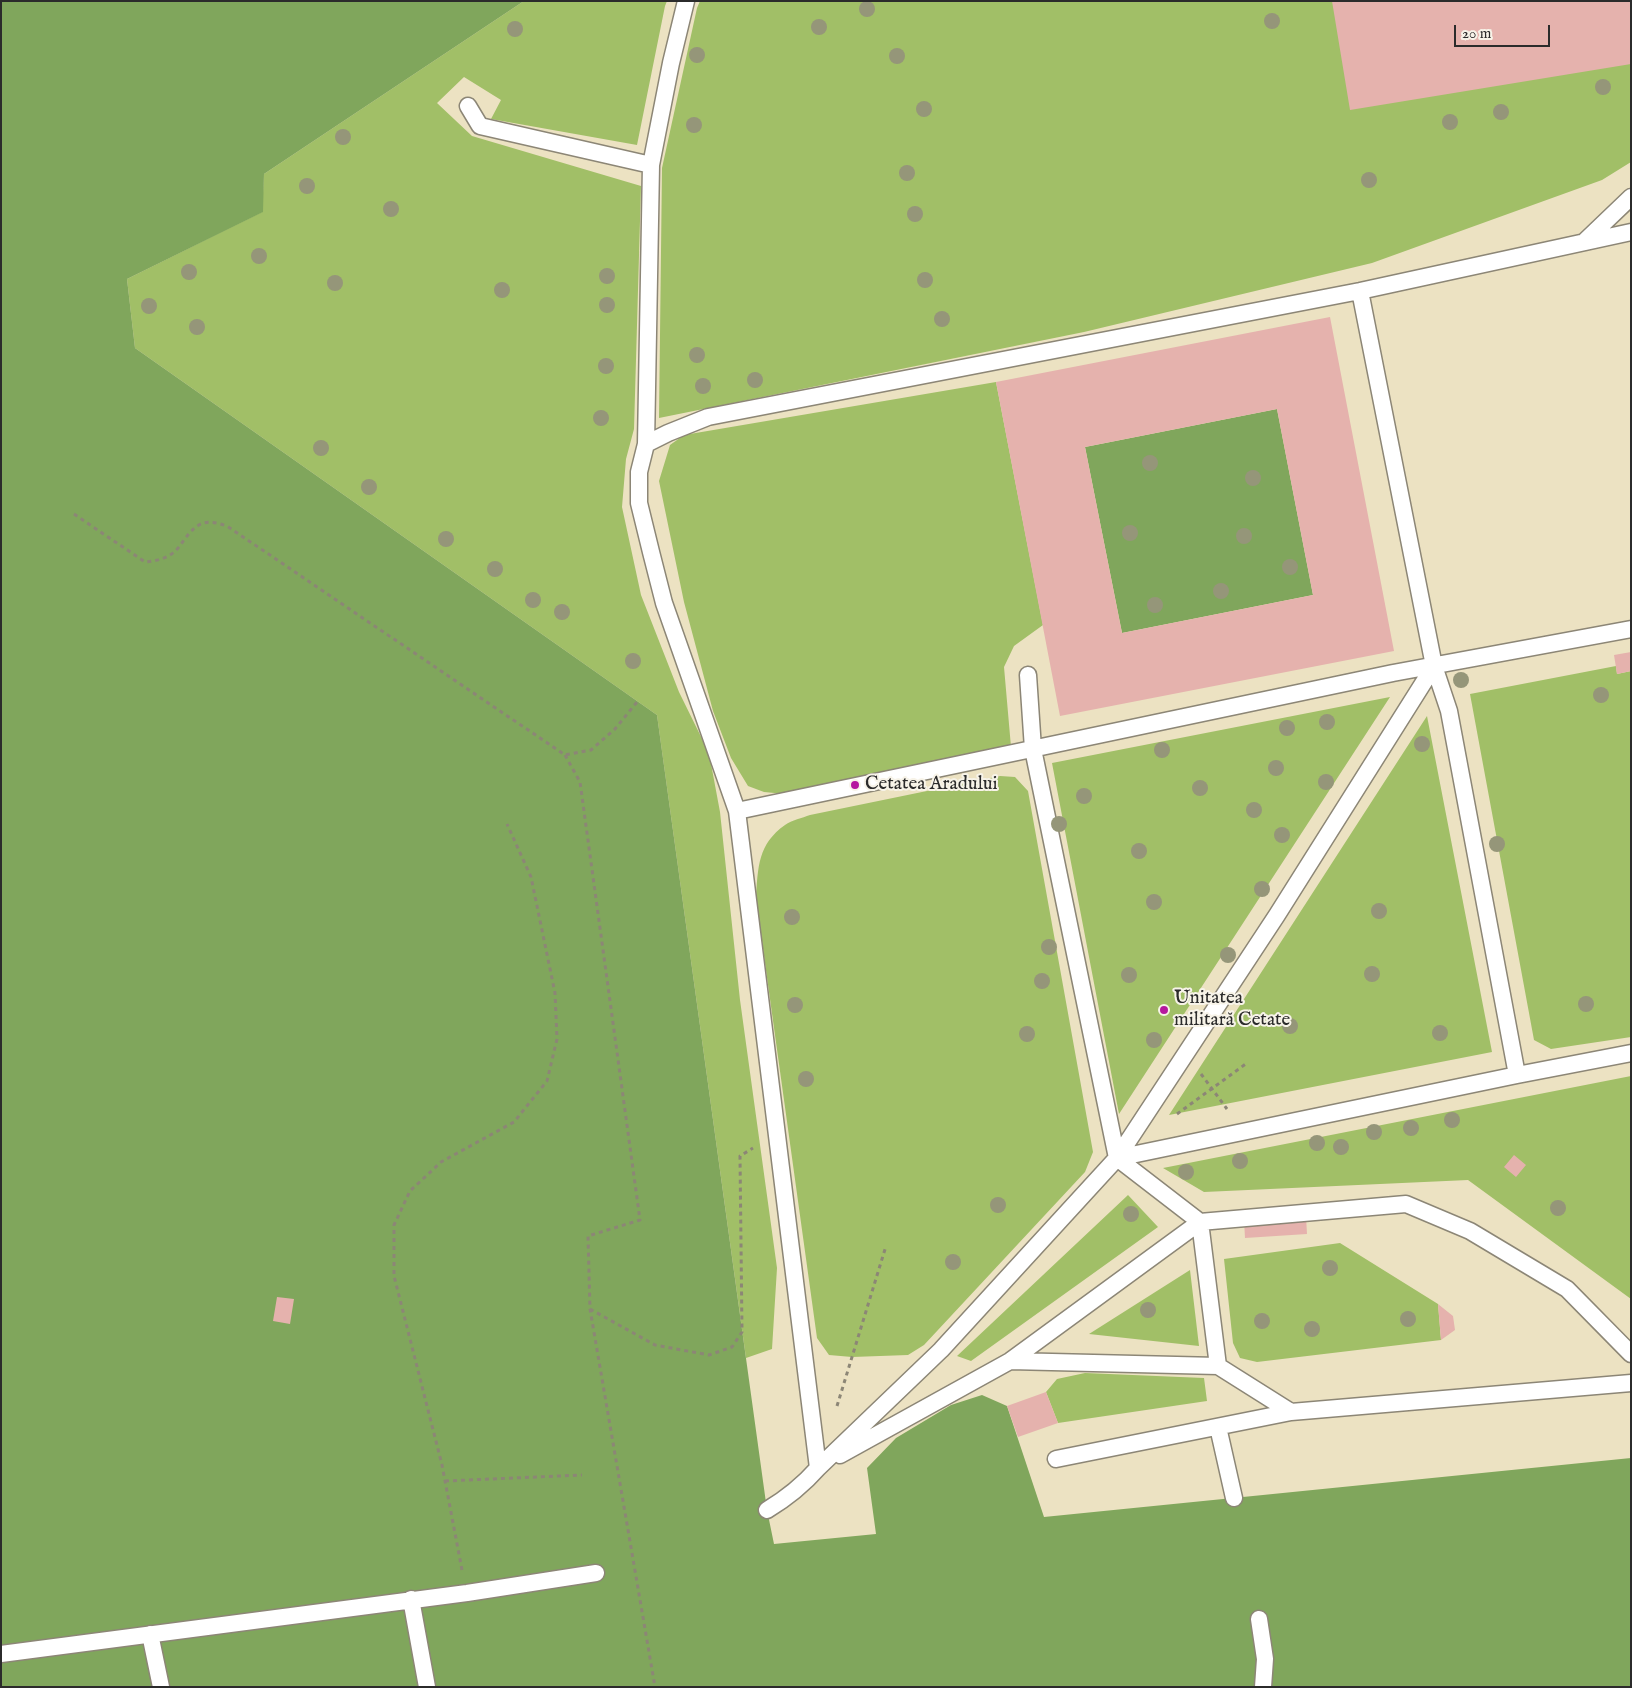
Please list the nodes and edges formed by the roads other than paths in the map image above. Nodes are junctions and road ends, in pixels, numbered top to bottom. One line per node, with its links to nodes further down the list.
1 (686, 1): 3 (lane)
2 (468, 106): 3 (lane)
3 (651, 165): 8 (lane)
4 (1631, 197): 6 (lane)
5 (1631, 232): 6 (lane)
6 (1584, 242): 7 (lane)
7 (1360, 291): 8 (lane); 10 (lane)
8 (646, 444): 13 (lane)
9 (1631, 629): 10 (lane)
10 (1434, 666): 12 (lane); 15 (lane); 16 (lane)
11 (1028, 675): 12 (lane)
12 (1033, 750): 13 (lane); 16 (lane)
13 (737, 811): 25 (lane)
14 (1631, 1053): 15 (lane)
15 (1517, 1075): 16 (lane)
16 (1117, 1158): 17 (lane); 25 (lane)
17 (1200, 1222): 18 (lane); 19 (lane); 20 (lane)
18 (1631, 1354)
19 (1010, 1360): 20 (lane); 25 (lane)
20 (1218, 1366): 22 (lane)
21 (1631, 1383): 22 (lane)
22 (1291, 1412): 23 (lane)
23 (1218, 1427): 24 (lane); 26 (lane)
24 (1056, 1459)
25 (818, 1468): 27 (lane)
26 (1234, 1498)
27 (767, 1510)
28 (596, 1573): 29 (lane)
29 (411, 1599): 31 (lane); 34 (lane)
30 (1259, 1619): 35 (lane)
31 (150, 1634): 32 (lane); 33 (lane)
32 (1, 1654)
33 (161, 1687)
34 (427, 1687)
35 (1263, 1687)

